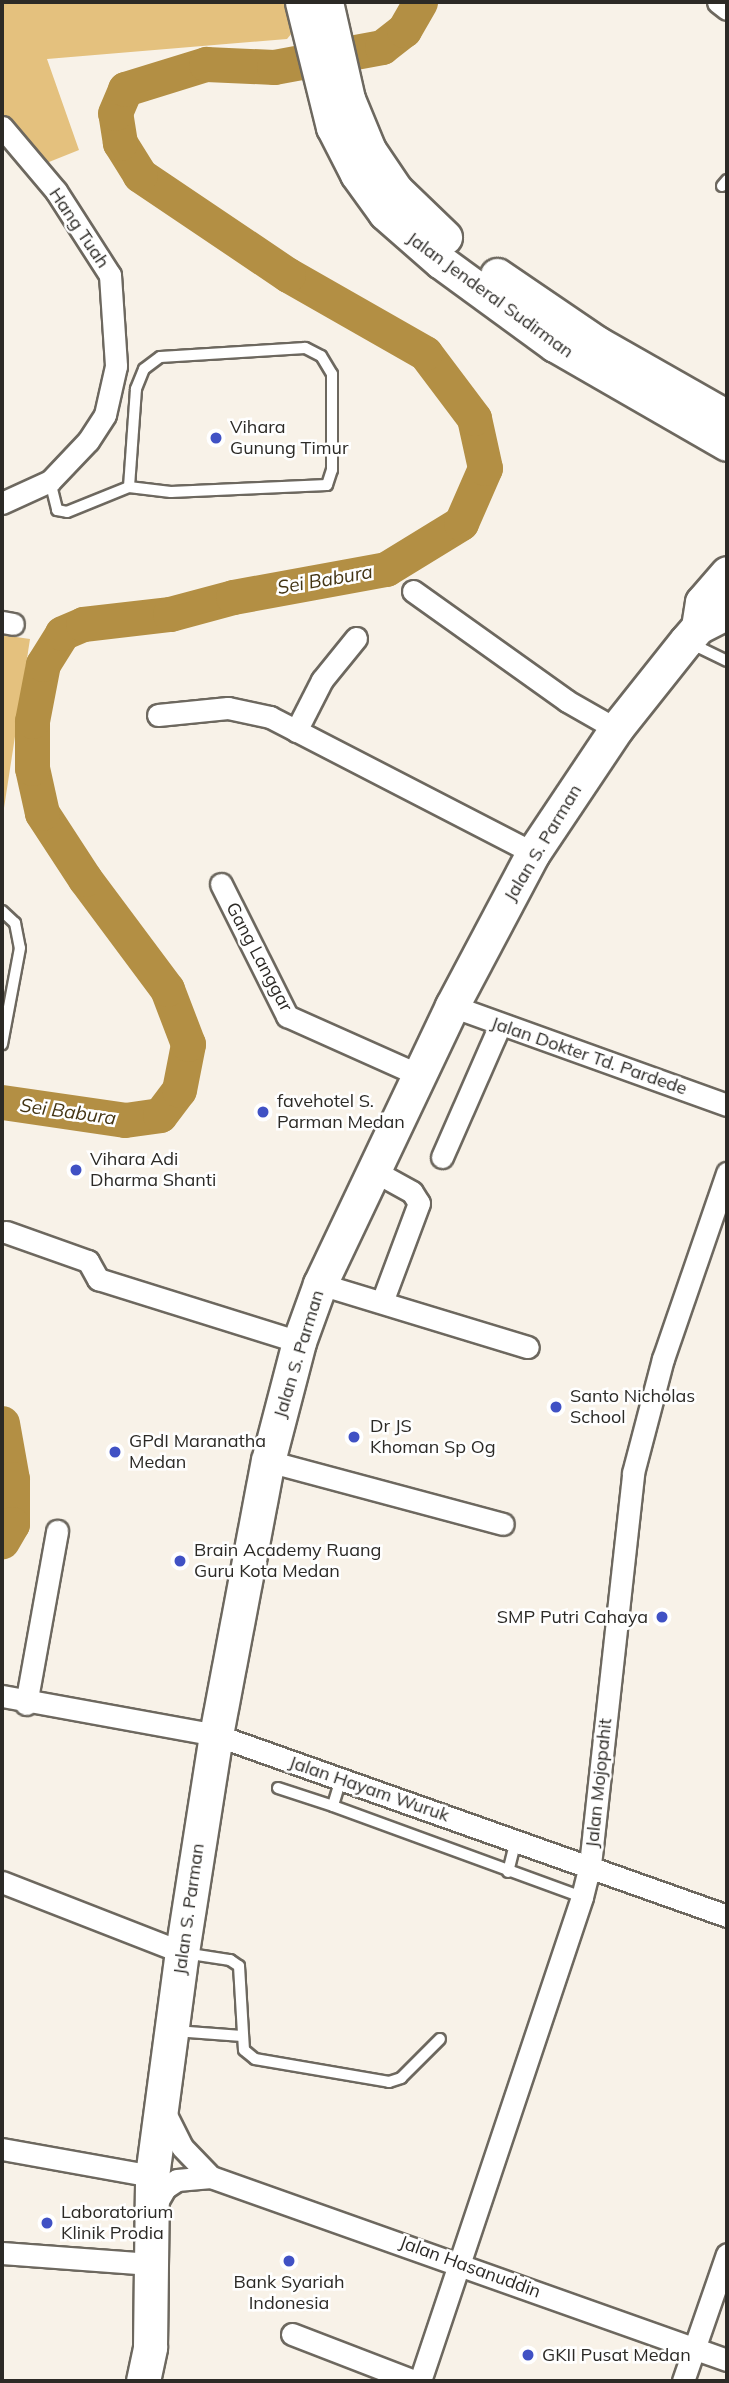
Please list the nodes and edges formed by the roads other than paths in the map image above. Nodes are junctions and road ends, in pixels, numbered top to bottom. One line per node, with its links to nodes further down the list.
1 (302, 2): 5 (main road, Jalan Jenderal Sudirman)
2 (326, 2): 5 (main road, Jalan Jenderal Sudirman)
3 (718, 2): 4 (street)
4 (727, 9)
5 (337, 101): 7 (main road, Jalan Jenderal Sudirman); 8 (main road, Jalan Jenderal Sudirman)
6 (2, 127): 9 (street, Hang Tuah)
7 (722, 410)
8 (727, 444)
9 (50, 481): 10 (lane); 11 (street, Hang Tuah)
10 (129, 487): 10 (lane)
11 (2, 503)
12 (727, 573): 15 (main road, Jalan S. Parman)
13 (413, 591): 19 (street)
14 (727, 612): 15 (main road, Jalan S. Parman)
15 (692, 634): 17 (lane); 19 (main road, Jalan S. Parman)
16 (356, 638): 20 (street)
17 (727, 661)
18 (158, 715): 20 (street)
19 (615, 729): 21 (main road, Jalan S. Parman)
20 (296, 731): 21 (street)
21 (533, 853): 24 (main road, Jalan S. Parman)
22 (221, 884): 27 (street, Gang Langgar)
23 (2, 911): 26 (lane)
24 (452, 1006): 25 (street, Jalan Dokter Td. Pardede); 27 (main road, Jalan S. Parman)
25 (500, 1026): 28 (street, Jalan Dokter Td. Pardede); 29 (street)
26 (2, 1044)
27 (419, 1074): 30 (main road, Jalan S. Parman)
28 (727, 1105)
29 (442, 1157)
30 (374, 1171): 34 (main road, Jalan S. Parman); 35 (street)
31 (727, 1173): 32 (street, Jalan Mojopahit)
32 (722, 1200): 48 (street, Jalan Mojopahit)
33 (6, 1232): 36 (street)
34 (320, 1284): 35 (street); 36 (main road, Jalan S. Parman)
35 (382, 1302): 37 (street)
36 (299, 1342): 38 (main road, Jalan S. Parman)
37 (528, 1347)
38 (268, 1461): 39 (street); 43 (main road, Jalan S. Parman)
39 (503, 1524)
40 (57, 1531): 42 (street)
41 (2, 1696): 42 (street, Jalan Hayam Wuruk)
42 (26, 1704): 43 (street, Jalan Hayam Wuruk)
43 (216, 1735): 44 (street, Jalan Hayam Wuruk); 53 (main road, Jalan S. Parman)
44 (341, 1779): 46 (lane); 47 (street, Jalan Hayam Wuruk)
45 (278, 1788): 46 (lane)
46 (332, 1806): 49 (lane)
47 (516, 1840): 48 (street, Jalan Hayam Wuruk); 49 (lane)
48 (590, 1865): 51 (street, Jalan Mojopahit); 52 (street, Jalan Hayam Wuruk)
49 (508, 1872): 51 (lane)
50 (2, 1882): 53 (street)
51 (582, 1898): 65 (street, Jalan Mojopahit)
52 (727, 1916)
53 (182, 1952): 54 (main road, Jalan S. Parman); 55 (lane)
54 (172, 2030): 55 (lane); 57 (main road, Jalan S. Parman)
55 (242, 2036): 56 (lane)
56 (440, 2039)
57 (162, 2103): 59 (main road, Jalan S. Parman); 60 (street, Jalan Hasanuddin)
58 (2, 2149): 59 (street)
59 (152, 2176): 61 (main road, Jalan S. Parman)
60 (211, 2177): 61 (street, Jalan Hasanuddin); 65 (street, Jalan Hasanuddin)
61 (149, 2218): 64 (main road, Jalan S. Parman)
62 (2, 2253): 64 (street)
63 (727, 2255): 67 (street)
64 (151, 2263): 69 (main road, Jalan S. Parman)
65 (459, 2263): 67 (street, Jalan Hasanuddin); 71 (street, Jalan Mojopahit)
66 (292, 2334): 70 (street)
67 (694, 2348): 68 (street, Jalan Hasanuddin); 72 (street)
68 (727, 2360)
69 (143, 2381)
70 (414, 2381)
71 (421, 2381)
72 (683, 2381)

